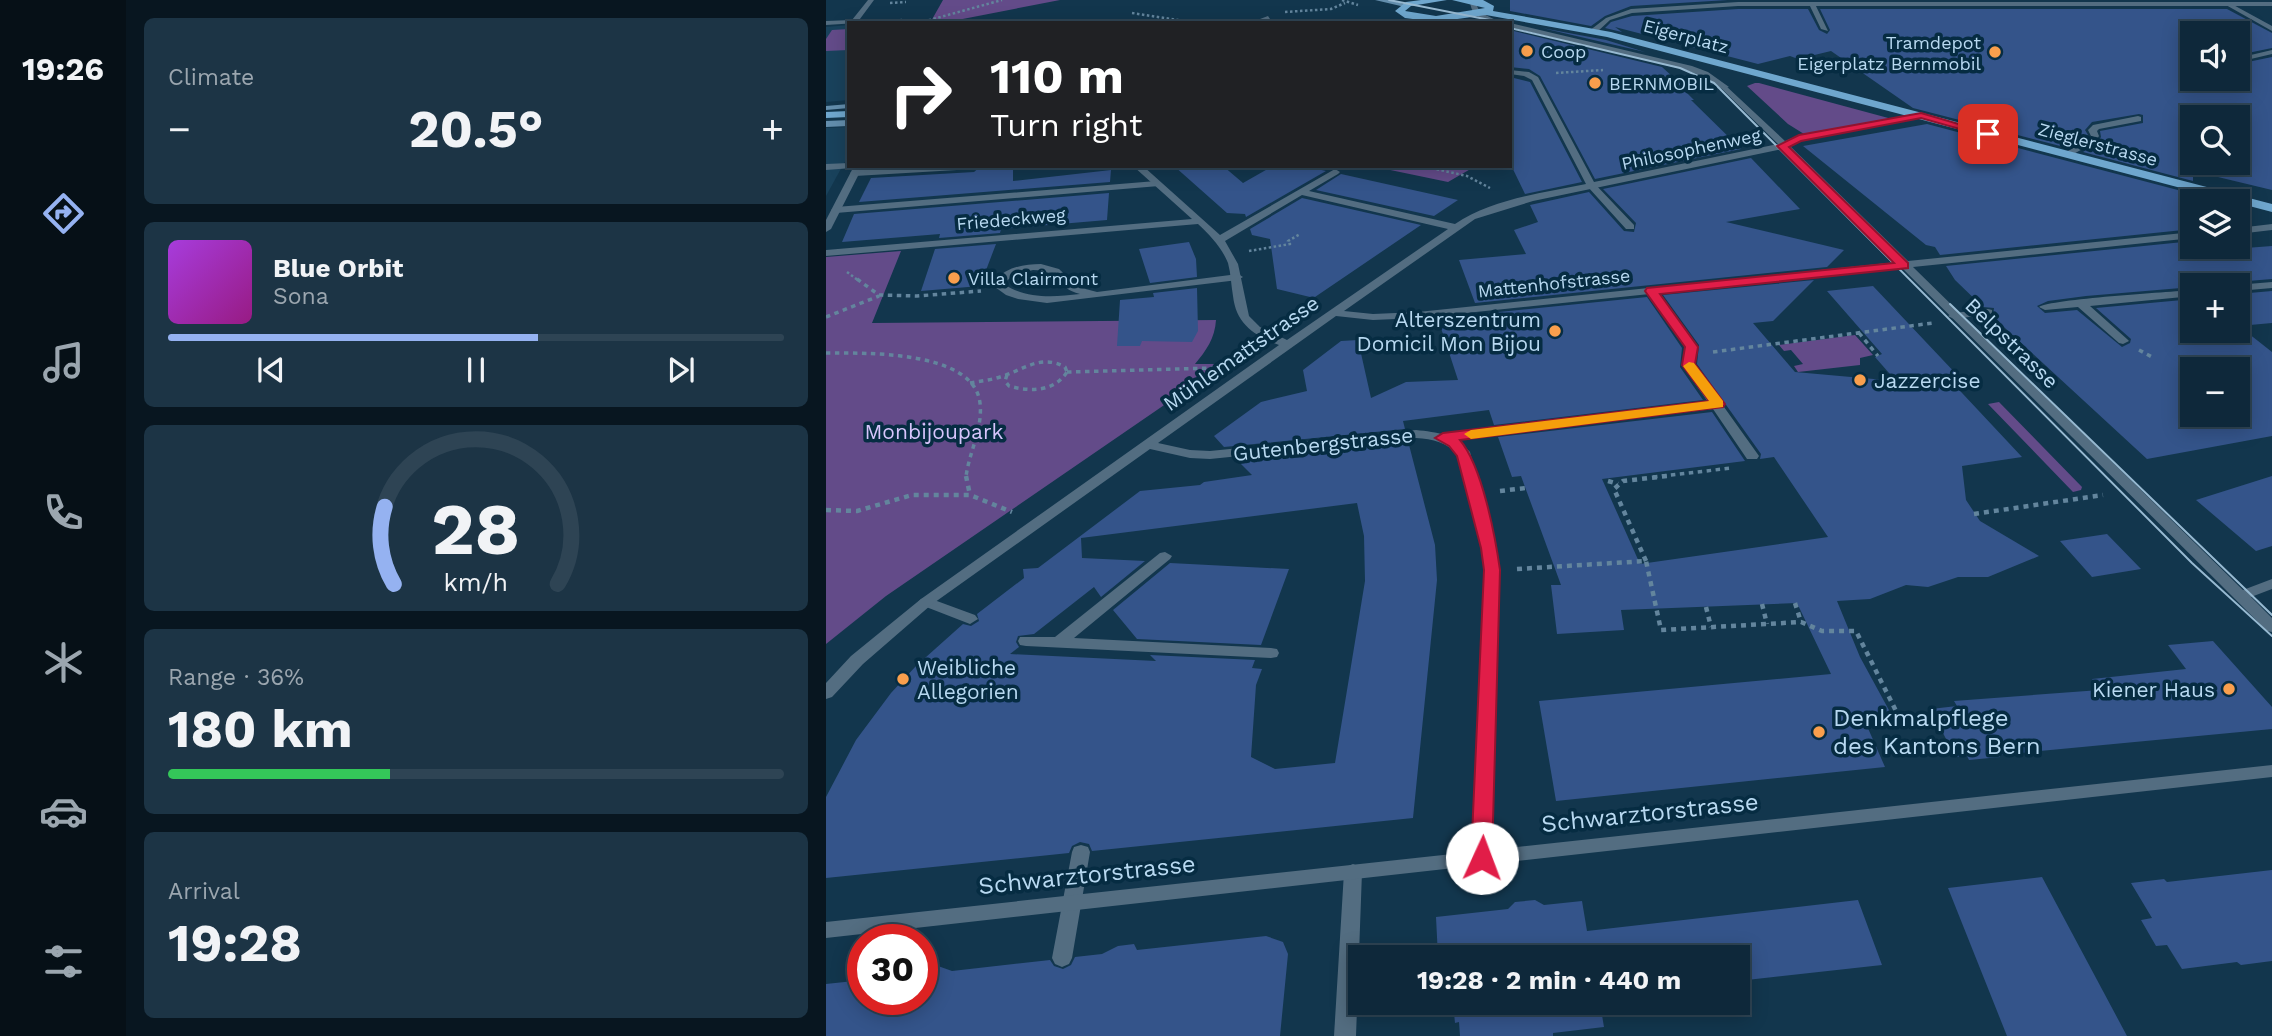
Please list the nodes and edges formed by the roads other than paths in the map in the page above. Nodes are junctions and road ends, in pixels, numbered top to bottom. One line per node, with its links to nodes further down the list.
1 (871, 0): 16 (street)
2 (1378, 0): 10 (main road)
3 (1441, 0): 10 (main road)
4 (1456, 0): 6 (main road)
5 (1643, 0): 13 (street)
6 (1472, 1): 12 (main road)
7 (1764, 2): 8 (street); 13 (street)
8 (1812, 4): 9 (street); 22 (street)
9 (2228, 4): 11 (street); 23 (street)
10 (1405, 5): 15 (main road)
11 (2270, 5)
12 (1486, 8): 15 (main road); 24 (main road, Eigerplatz)
13 (1643, 10): 24 (street)
14 (1268, 18): 17 (street)
15 (1416, 18): 18 (main road)
16 (855, 21)
17 (1260, 21)
18 (1410, 21)
19 (847, 22): 20 (street)
20 (826, 23)
21 (1512, 26): 27 (street)
22 (1825, 29)
23 (2272, 29)
24 (1593, 31): 28 (main road, Eigerplatz)
25 (2272, 52): 26 (street)
26 (2250, 57)
27 (1683, 66): 28 (street); 39 (street, Belpstrasse)
28 (1731, 66): 30 (main road, Eigerplatz)
29 (1512, 72): 47 (street)
30 (1875, 104): 35 (main road, Zieglerstrasse)
31 (847, 106): 32 (main road)
32 (826, 108)
33 (847, 114): 34 (main road)
34 (826, 116)
35 (1921, 116): 39 (street, Philosophenweg); 40 (main road, Zieglerstrasse)
36 (2138, 119): 40 (street)
37 (847, 123): 38 (main road)
38 (826, 124)
39 (1782, 146): 47 (street, Philosophenweg); 60 (street, Belpstrasse)
40 (2067, 154): 49 (main road, Zieglerstrasse)
41 (826, 167): 44 (street)
42 (894, 168): 44 (street)
43 (1139, 168): 46 (street)
44 (854, 169): 50 (street)
45 (1339, 169): 48 (street)
46 (1156, 184): 50 (street); 51 (street)
47 (1591, 185): 52 (street); 54 (street, Mühlemattstrasse)
48 (1300, 192): 54 (street); 58 (street)
49 (2272, 208)
50 (836, 210): 55 (street)
51 (1198, 221): 58 (street); 59 (street, Friedeckweg)
52 (1630, 227)
53 (2272, 227): 56 (street)
54 (1457, 228): 70 (street, Mühlemattstrasse)
55 (826, 229)
56 (2250, 230)
57 (2180, 236): 60 (street, Mattenhofstrasse)
58 (1219, 240): 61 (street)
59 (826, 253)
60 (1903, 265): 64 (street, Mattenhofstrasse); 71 (street, Belpstrasse)
61 (1238, 278): 66 (street); 73 (street)
62 (2272, 285): 63 (street)
63 (2250, 287)
64 (1651, 291): 70 (street, Mattenhofstrasse); 74 (street)
65 (2180, 294): 67 (street)
66 (1097, 295): 66 (street)
67 (2080, 303): 68 (street); 72 (street)
68 (2045, 307)
69 (1988, 312): 71 (street)
70 (1336, 313): 73 (street, Mühlemattstrasse)
71 (1954, 316): 80 (street, Belpstrasse)
72 (2123, 341)
73 (1288, 344): 76 (street, Mühlemattstrasse)
74 (1718, 404): 75 (street); 77 (street)
75 (1443, 438): 76 (street, Gutenbergstrasse); 90 (street, Gutenbergstrasse)
76 (1147, 444): 81 (street, Mühlemattstrasse)
77 (1752, 456)
78 (1165, 556): 85 (street)
79 (2272, 584): 80 (street)
80 (2240, 596): 83 (street, Belpstrasse)
81 (926, 602): 82 (street); 87 (street, Mühlemattstrasse)
82 (970, 619)
83 (2272, 626)
84 (1026, 641): 85 (street)
85 (1059, 642): 86 (street)
86 (1271, 653)
87 (826, 693)
88 (2272, 771): 90 (street, Schwarztorstrasse)
89 (1081, 852): 92 (street)
90 (1482, 858): 91 (street, Schwarztorstrasse)
91 (1353, 872): 92 (street, Schwarztorstrasse); 95 (street)
92 (1072, 903): 93 (street, Schwarztorstrasse); 94 (street)
93 (826, 930)
94 (1062, 958)
95 (1345, 1036)

